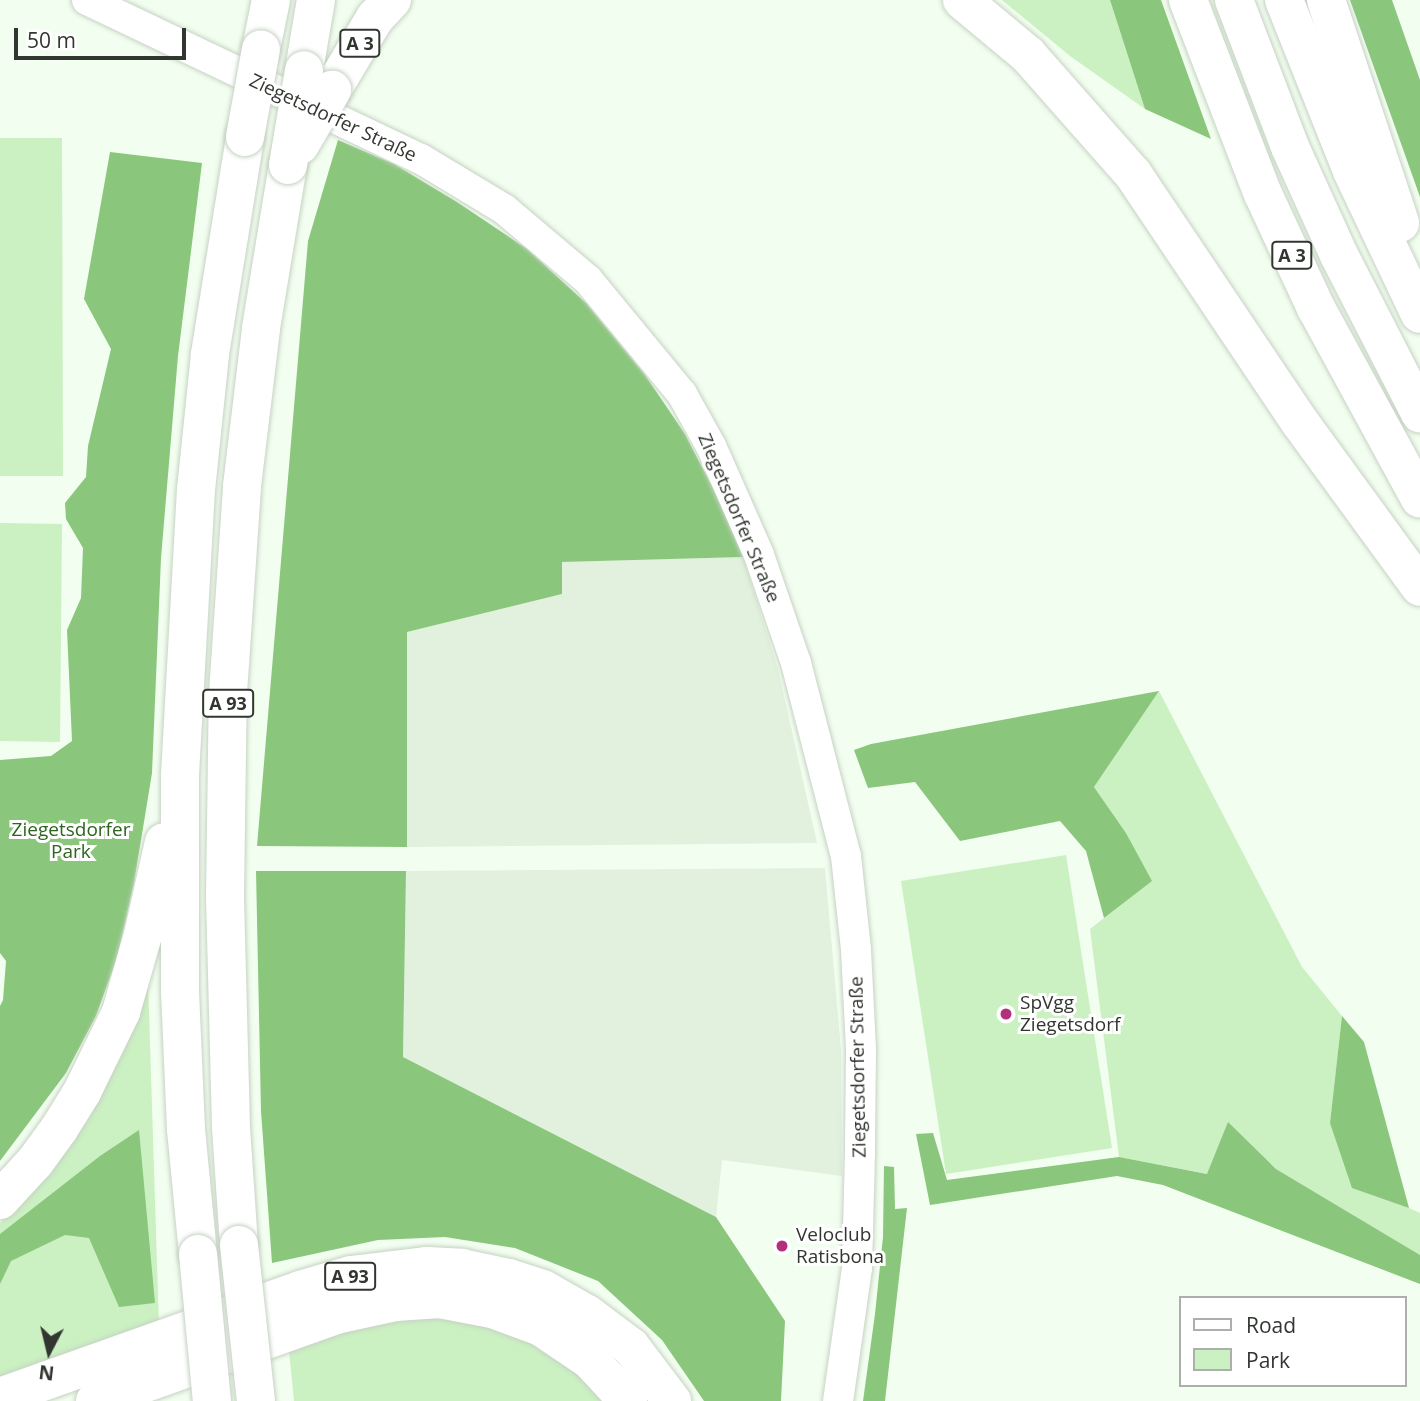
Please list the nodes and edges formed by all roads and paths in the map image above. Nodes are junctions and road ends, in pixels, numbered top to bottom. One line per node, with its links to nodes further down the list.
1 (87, 0): 24 (street, Ziegetsdorfer Straße)
2 (271, 0): 16 (highway, A 93, bridge)
3 (316, 0): 10 (highway)
4 (392, 0): 10 (highway, A 3)
5 (962, 0): 15 (highway)
6 (1188, 0): 14 (highway, A 3)
7 (1234, 0): 13 (highway, A 3)
8 (1284, 0): 12 (highway)
9 (1326, 0): 12 (highway)
10 (318, 80): 11 (highway, A 3, bridge)
11 (288, 165): 21 (highway, A 93, bridge)
12 (1418, 311)
13 (1420, 413)
14 (1420, 499)
15 (1420, 587)
16 (180, 775): 17 (highway, A 93); 20 (highway, A 93, bridge)
17 (0, 1200)
18 (0, 1397): 23 (highway, A 93)
19 (94, 1401): 22 (highway, A 93)
20 (212, 1401)
21 (256, 1401)
22 (628, 1401)
23 (672, 1401)
24 (838, 1401)

